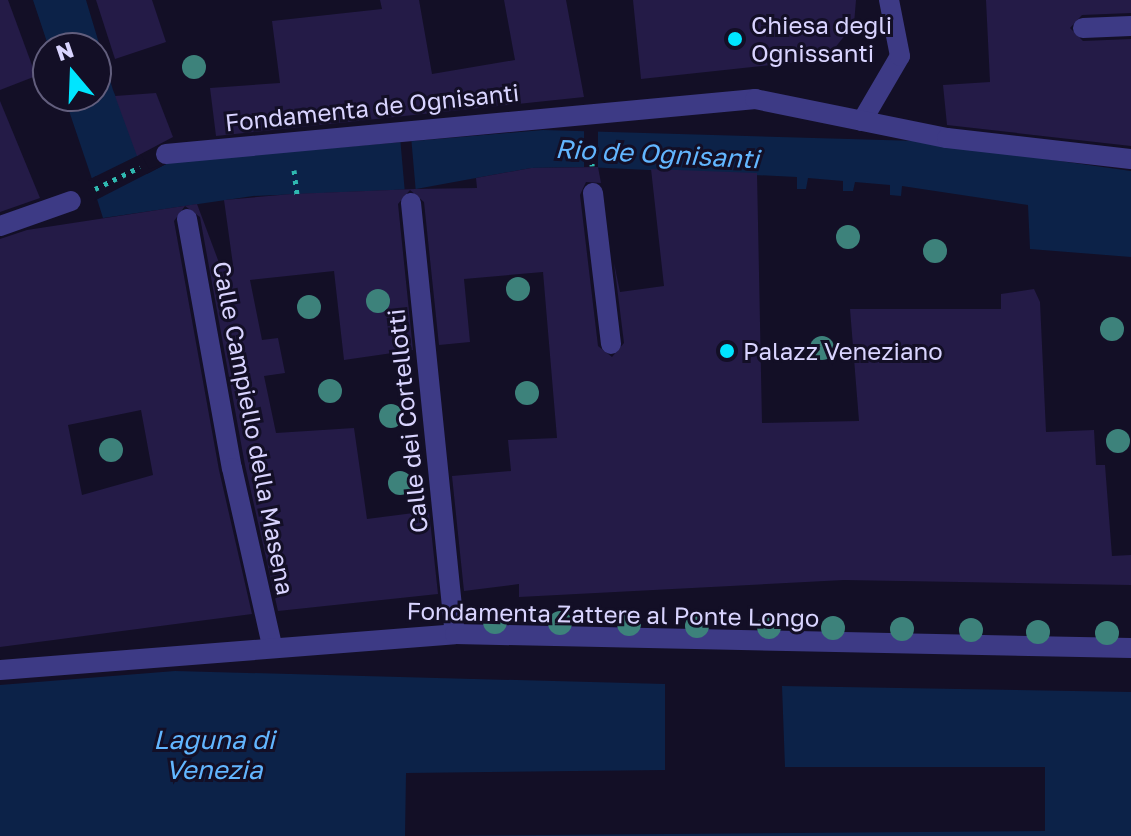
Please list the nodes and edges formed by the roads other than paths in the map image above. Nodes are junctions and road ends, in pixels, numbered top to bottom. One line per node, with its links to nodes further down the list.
1 (889, 0): 4 (street)
2 (1131, 26): 3 (street)
3 (1083, 28)
4 (862, 121): 5 (street, Fondamenta de Ognisanti); 6 (street, Fondamenta de Ognisanti)
5 (166, 154)
6 (1131, 159)
7 (593, 193): 12 (street)
8 (71, 201): 11 (street)
9 (411, 203): 13 (street, Calle dei Cortellotti)
10 (187, 219): 14 (street, Calle Campiello della Masena)
11 (0, 226)
12 (611, 344)
13 (455, 634): 14 (street, Fondamenta Zattere al Ponte Longo); 15 (street, Fondamenta Zattere al Ponte Longo)
14 (272, 645): 16 (street, Fondamenta Zattere al Ponte Longo)
15 (1131, 648)
16 (0, 670)

